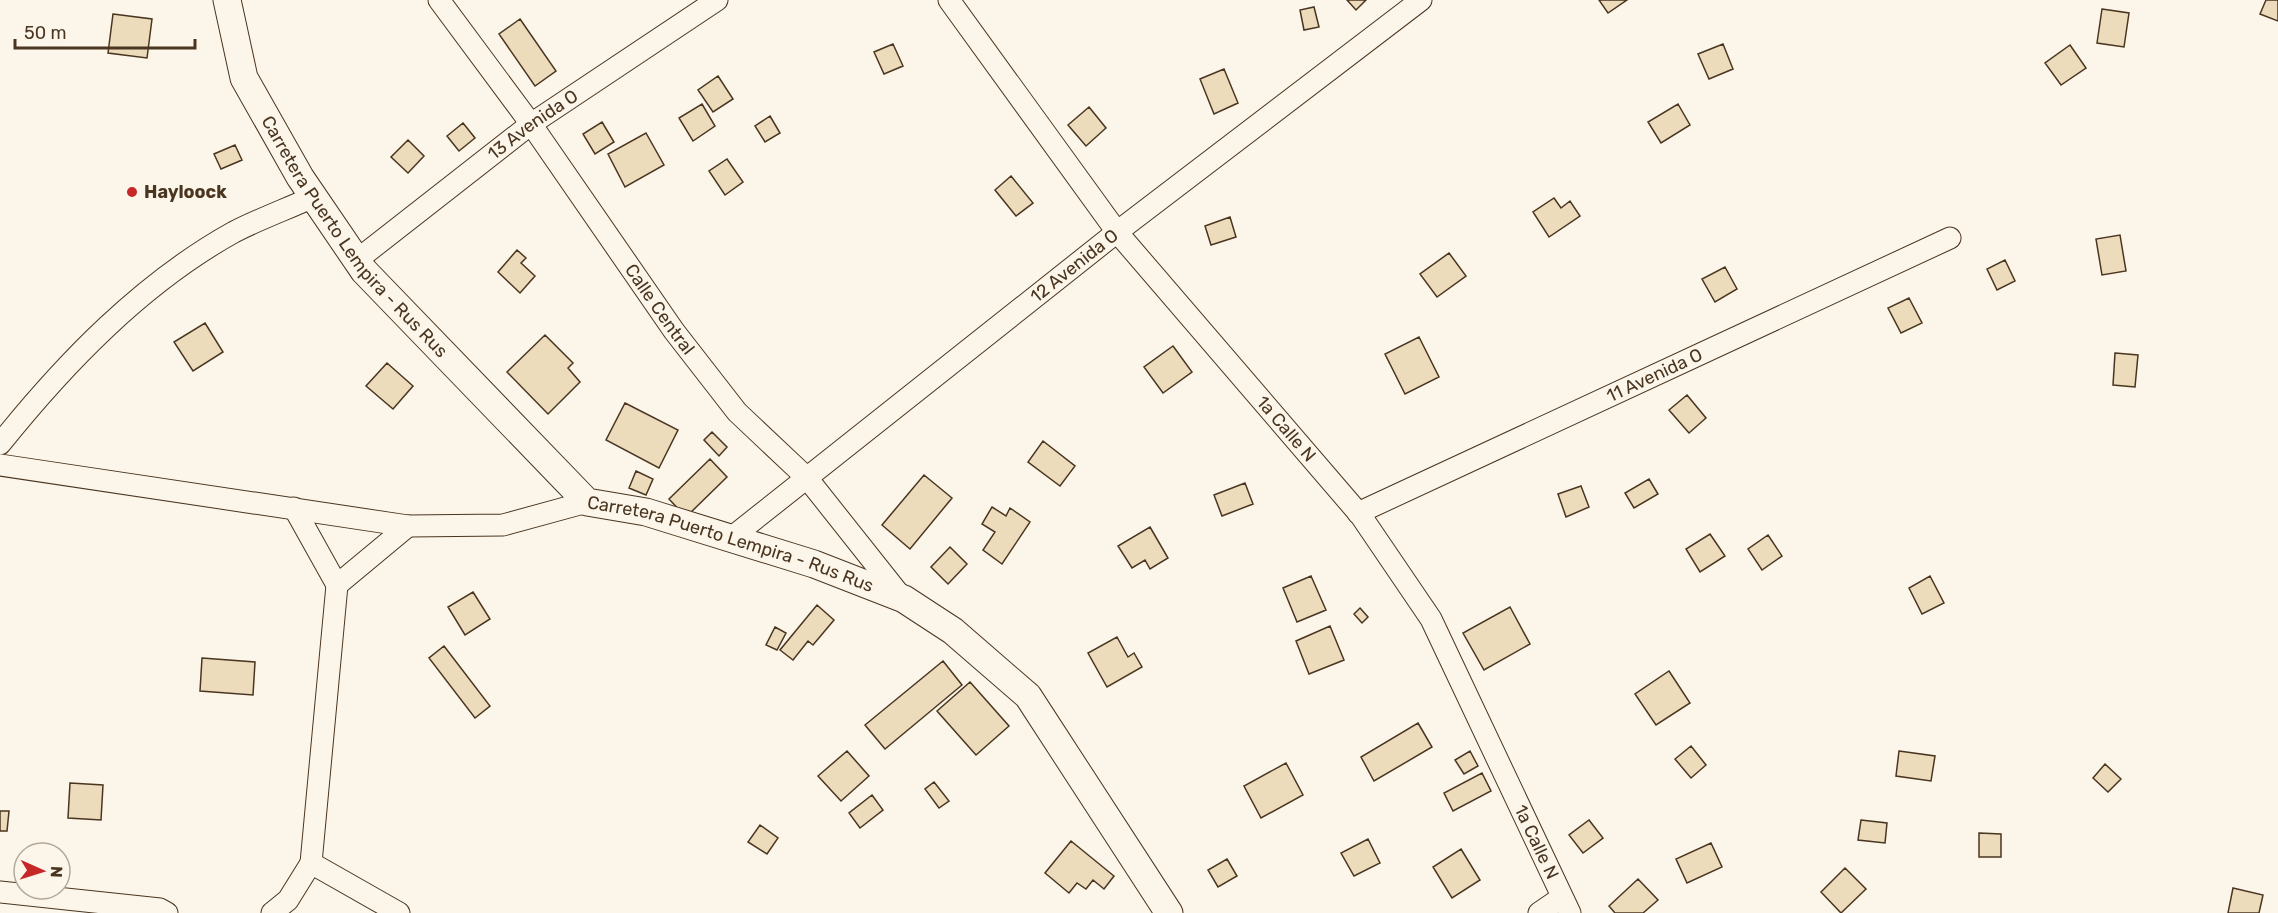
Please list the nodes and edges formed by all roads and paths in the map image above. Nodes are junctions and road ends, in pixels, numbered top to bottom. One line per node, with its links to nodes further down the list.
1 (226, 0): 7 (street, Carretera Puerto Lempira - Rus Rus)
2 (439, 0): 6 (street, Calle Central)
3 (717, 0): 6 (street, 13 Avenida O)
4 (949, 0): 8 (street, 1a Calle N)
5 (1421, 0): 8 (street, 12 Avenida O)
6 (531, 124): 10 (street, 13 Avenida O); 13 (street, Calle Central)
7 (313, 197): 10 (street, Carretera Puerto Lempira - Rus Rus); 11 (street)
8 (1117, 232): 13 (street, 12 Avenida O); 16 (street, 1a Calle N)
9 (1950, 238): 16 (street, 11 Avenida O)
10 (357, 260): 14 (street, Carretera Puerto Lempira - Rus Rus)
11 (0, 444)
12 (0, 465): 15 (street)
13 (807, 478): 18 (street, 12 Avenida O); 20 (street, Calle Central)
14 (587, 502): 17 (street); 18 (street, Carretera Puerto Lempira - Rus Rus)
15 (294, 508): 17 (street); 19 (street)
16 (1358, 513): 23 (street, 1a Calle N)
17 (408, 526): 19 (street)
18 (731, 538): 20 (street, Carretera Puerto Lempira - Rus Rus)
19 (337, 585): 21 (street)
20 (904, 599): 27 (street, Carretera Puerto Lempira - Rus Rus)
21 (311, 863): 24 (street); 26 (street)
22 (0, 892): 25 (street)
23 (1565, 905): 28 (street)
24 (281, 909)
25 (167, 913)
26 (399, 913)
27 (1169, 913)
28 (1539, 913)

